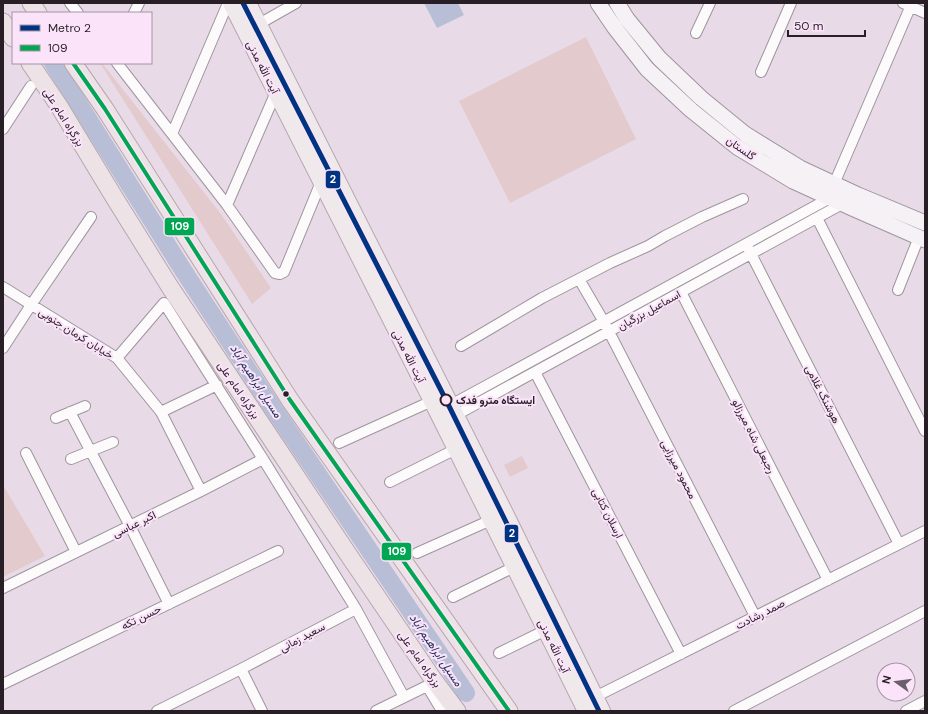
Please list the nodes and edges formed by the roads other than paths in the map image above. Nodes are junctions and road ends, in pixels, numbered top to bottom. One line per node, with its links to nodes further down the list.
1 (31, 3): 12 (highway)
2 (70, 3): 13 (street)
3 (139, 3): 14 (street)
4 (230, 3): 25 (main road, آیت الله مدنی); 27 (street)
5 (248, 3): 17 (main road)
6 (296, 3): 17 (street)
7 (598, 3): 31 (main road, گلستان)
8 (617, 3): 29 (main road, گلستان)
9 (710, 3): 18 (street)
10 (792, 3): 23 (street)
11 (908, 4): 15 (street); 29 (street)
12 (37, 12)
13 (77, 12)
14 (134, 12)
15 (925, 13)
16 (3, 22): 19 (highway)
17 (259, 24): 52 (main road)
18 (696, 33)
19 (12, 36)
20 (31, 64): 93 (highway, بزرگراه امام علی)
21 (74, 64): 94 (highway)
22 (118, 64): 27 (street)
23 (761, 72)
24 (31, 86): 26 (street)
25 (276, 92): 28 (main road, آیت الله مدنی); 32 (street)
26 (3, 129)
27 (172, 134): 32 (street)
28 (321, 182): 32 (street); 52 (main road, آیت الله مدنی)
29 (834, 184): 31 (main road); 35 (main road, گلستان)
30 (743, 199): 39 (street)
31 (836, 201): 34 (street, اسماعیل بزرگیان); 36 (main road, گلستان); 37 (street, اسماعیل بزرگیان)
32 (227, 205)
33 (91, 217): 43 (street)
34 (818, 218): 38 (street, اسماعیل بزرگیان); 56 (street)
35 (925, 223)
36 (922, 238): 41 (street)
37 (747, 244): 38 (street, هوشنگ غلامی); 44 (street, اسماعیل بزرگیان)
38 (752, 254): 42 (street, اسماعیل بزرگیان); 69 (street, هوشنگ غلامی)
39 (578, 279): 44 (street, محمود میرزایی); 46 (street)
40 (3, 288): 43 (street, خیابان کرمان جنوبی)
41 (898, 290)
42 (681, 292): 45 (street, اسماعیل بزرگیان); 74 (street, رجبعلی شاه میرزالو)
43 (31, 305): 47 (street); 48 (street, خیابان کرمان جنوبی)
44 (604, 322): 45 (street, محمود میرزایی); 52 (street, اسماعیل بزرگیان)
45 (609, 332): 49 (street, اسماعیل بزرگیان); 80 (street, محمود میرزایی)
46 (461, 346)
47 (3, 348)
48 (117, 358): 50 (street); 54 (street, خیابان کرمان جنوبی)
49 (535, 372): 52 (street, اسماعیل بزرگیان); 83 (street, ارسلان کتابی)
50 (217, 385): 54 (street); 63 (street)
51 (85, 406): 53 (street)
52 (444, 411): 58 (street); 59 (main road, آیت الله مدنی); 66 (main road, آیت الله مدنی)
53 (70, 412): 55 (street); 60 (street)
54 (160, 412): 65 (street, خیابان کرمان جنوبی)
55 (56, 418)
56 (925, 431)
57 (113, 442): 60 (street)
58 (339, 444)
59 (456, 449): 64 (street); 66 (main road, آیت الله مدنی)
60 (90, 451): 62 (street); 67 (street)
61 (26, 453): 71 (street)
62 (71, 459)
63 (264, 459): 65 (street, اکبر عباسی); 78 (street)
64 (390, 482)
65 (201, 491): 67 (street, اکبر عباسی)
66 (498, 516): 72 (street); 73 (main road, آیت الله مدنی); 88 (main road, آیت الله مدنی)
67 (130, 526): 71 (street, اکبر عباسی); 77 (street)
68 (925, 531): 69 (street, صمد رشادت)
69 (899, 544): 74 (street, صمد رشادت)
70 (278, 551): 77 (street, حسن تکه)
71 (76, 552): 75 (street, اکبر عباسی)
72 (418, 553)
73 (514, 567): 76 (street); 81 (main road, آیت الله مدنی)
74 (828, 580): 80 (street, صمد رشادت)
75 (3, 588)
76 (453, 597)
77 (169, 604): 85 (street, حسن تکه)
78 (356, 609): 84 (street, سعید زمانی); 86 (street)
79 (925, 611): 96 (street)
80 (755, 616): 83 (street, صمد رشادت)
81 (546, 630): 82 (street); 95 (main road, آیت الله مدنی)
82 (499, 653)
83 (682, 654): 88 (street, صمد رشادت)
84 (241, 669): 89 (street, سعید زمانی); 90 (street)
85 (3, 684)
86 (404, 697): 91 (street); 92 (street)
87 (925, 701): 97 (street)
88 (598, 704)
89 (157, 711)
90 (262, 711)
91 (376, 711)
92 (442, 711)
93 (457, 711)
94 (509, 711)
95 (586, 711)
96 (734, 711)
97 (906, 711)

